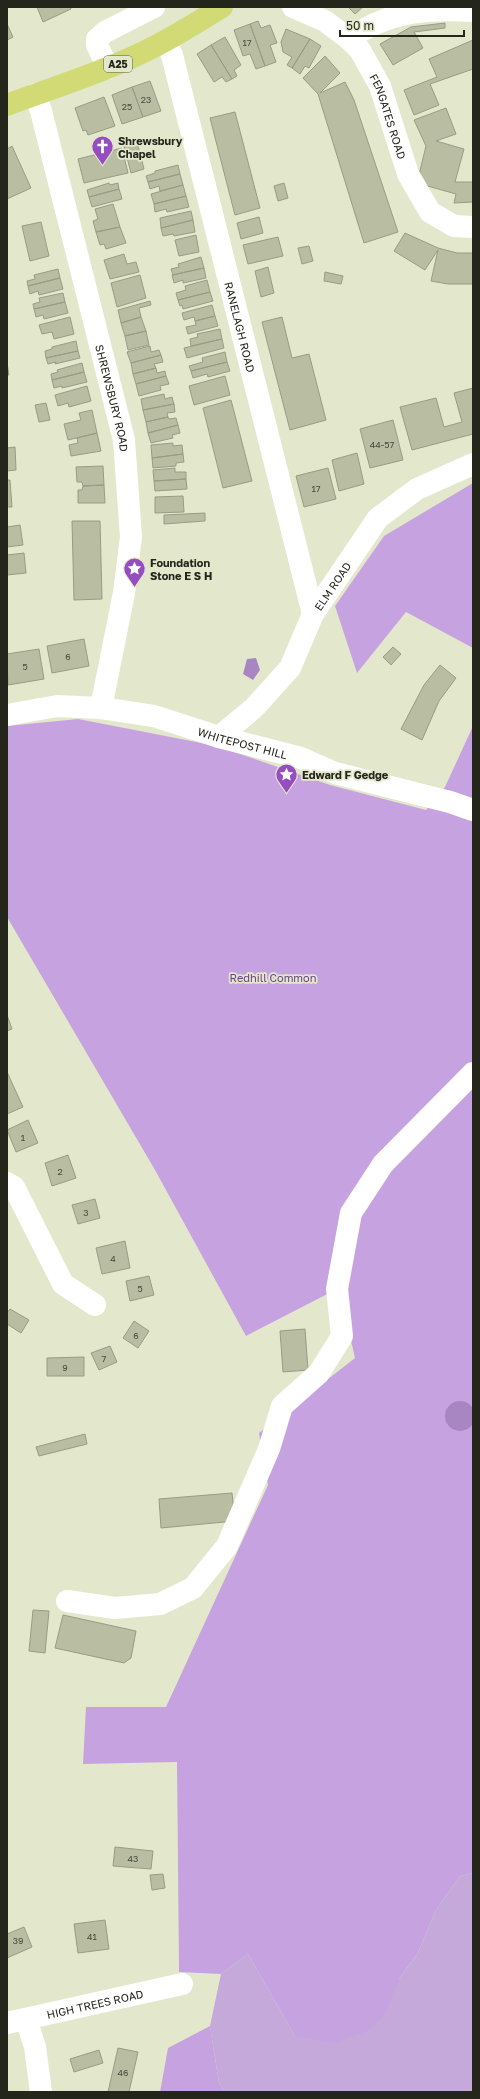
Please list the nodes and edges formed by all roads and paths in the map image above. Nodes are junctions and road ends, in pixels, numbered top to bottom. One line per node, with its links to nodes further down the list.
1 (154, 7): 7 (street)
2 (222, 7): 6 (main road, A25)
3 (293, 7): 5 (street, FENGATES ROAD)
4 (473, 11): 5 (street)
5 (349, 39): 10 (street, FENGATES ROAD)
6 (165, 41): 7 (main road, A25); 12 (street, RANELAGH ROAD)
7 (108, 68): 8 (main road, A25)
8 (35, 94): 9 (main road, A25); 13 (street, SHREWSBURY ROAD)
9 (7, 105)
10 (473, 227)
11 (473, 464): 12 (street, ELM ROAD)
12 (313, 614): 15 (street, ELM ROAD)
13 (101, 708): 14 (street, WHITEPOST HILL); 15 (street, WHITEPOST HILL)
14 (7, 715)
15 (219, 737): 16 (street, WHITEPOST HILL)
16 (473, 810)
17 (473, 1073): 20 (street)
18 (7, 1183): 19 (street)
19 (95, 1305)
20 (67, 1601)
21 (182, 1984): 22 (street, HIGH TREES ROAD)
22 (16, 2021): 23 (street)
23 (41, 2092)

